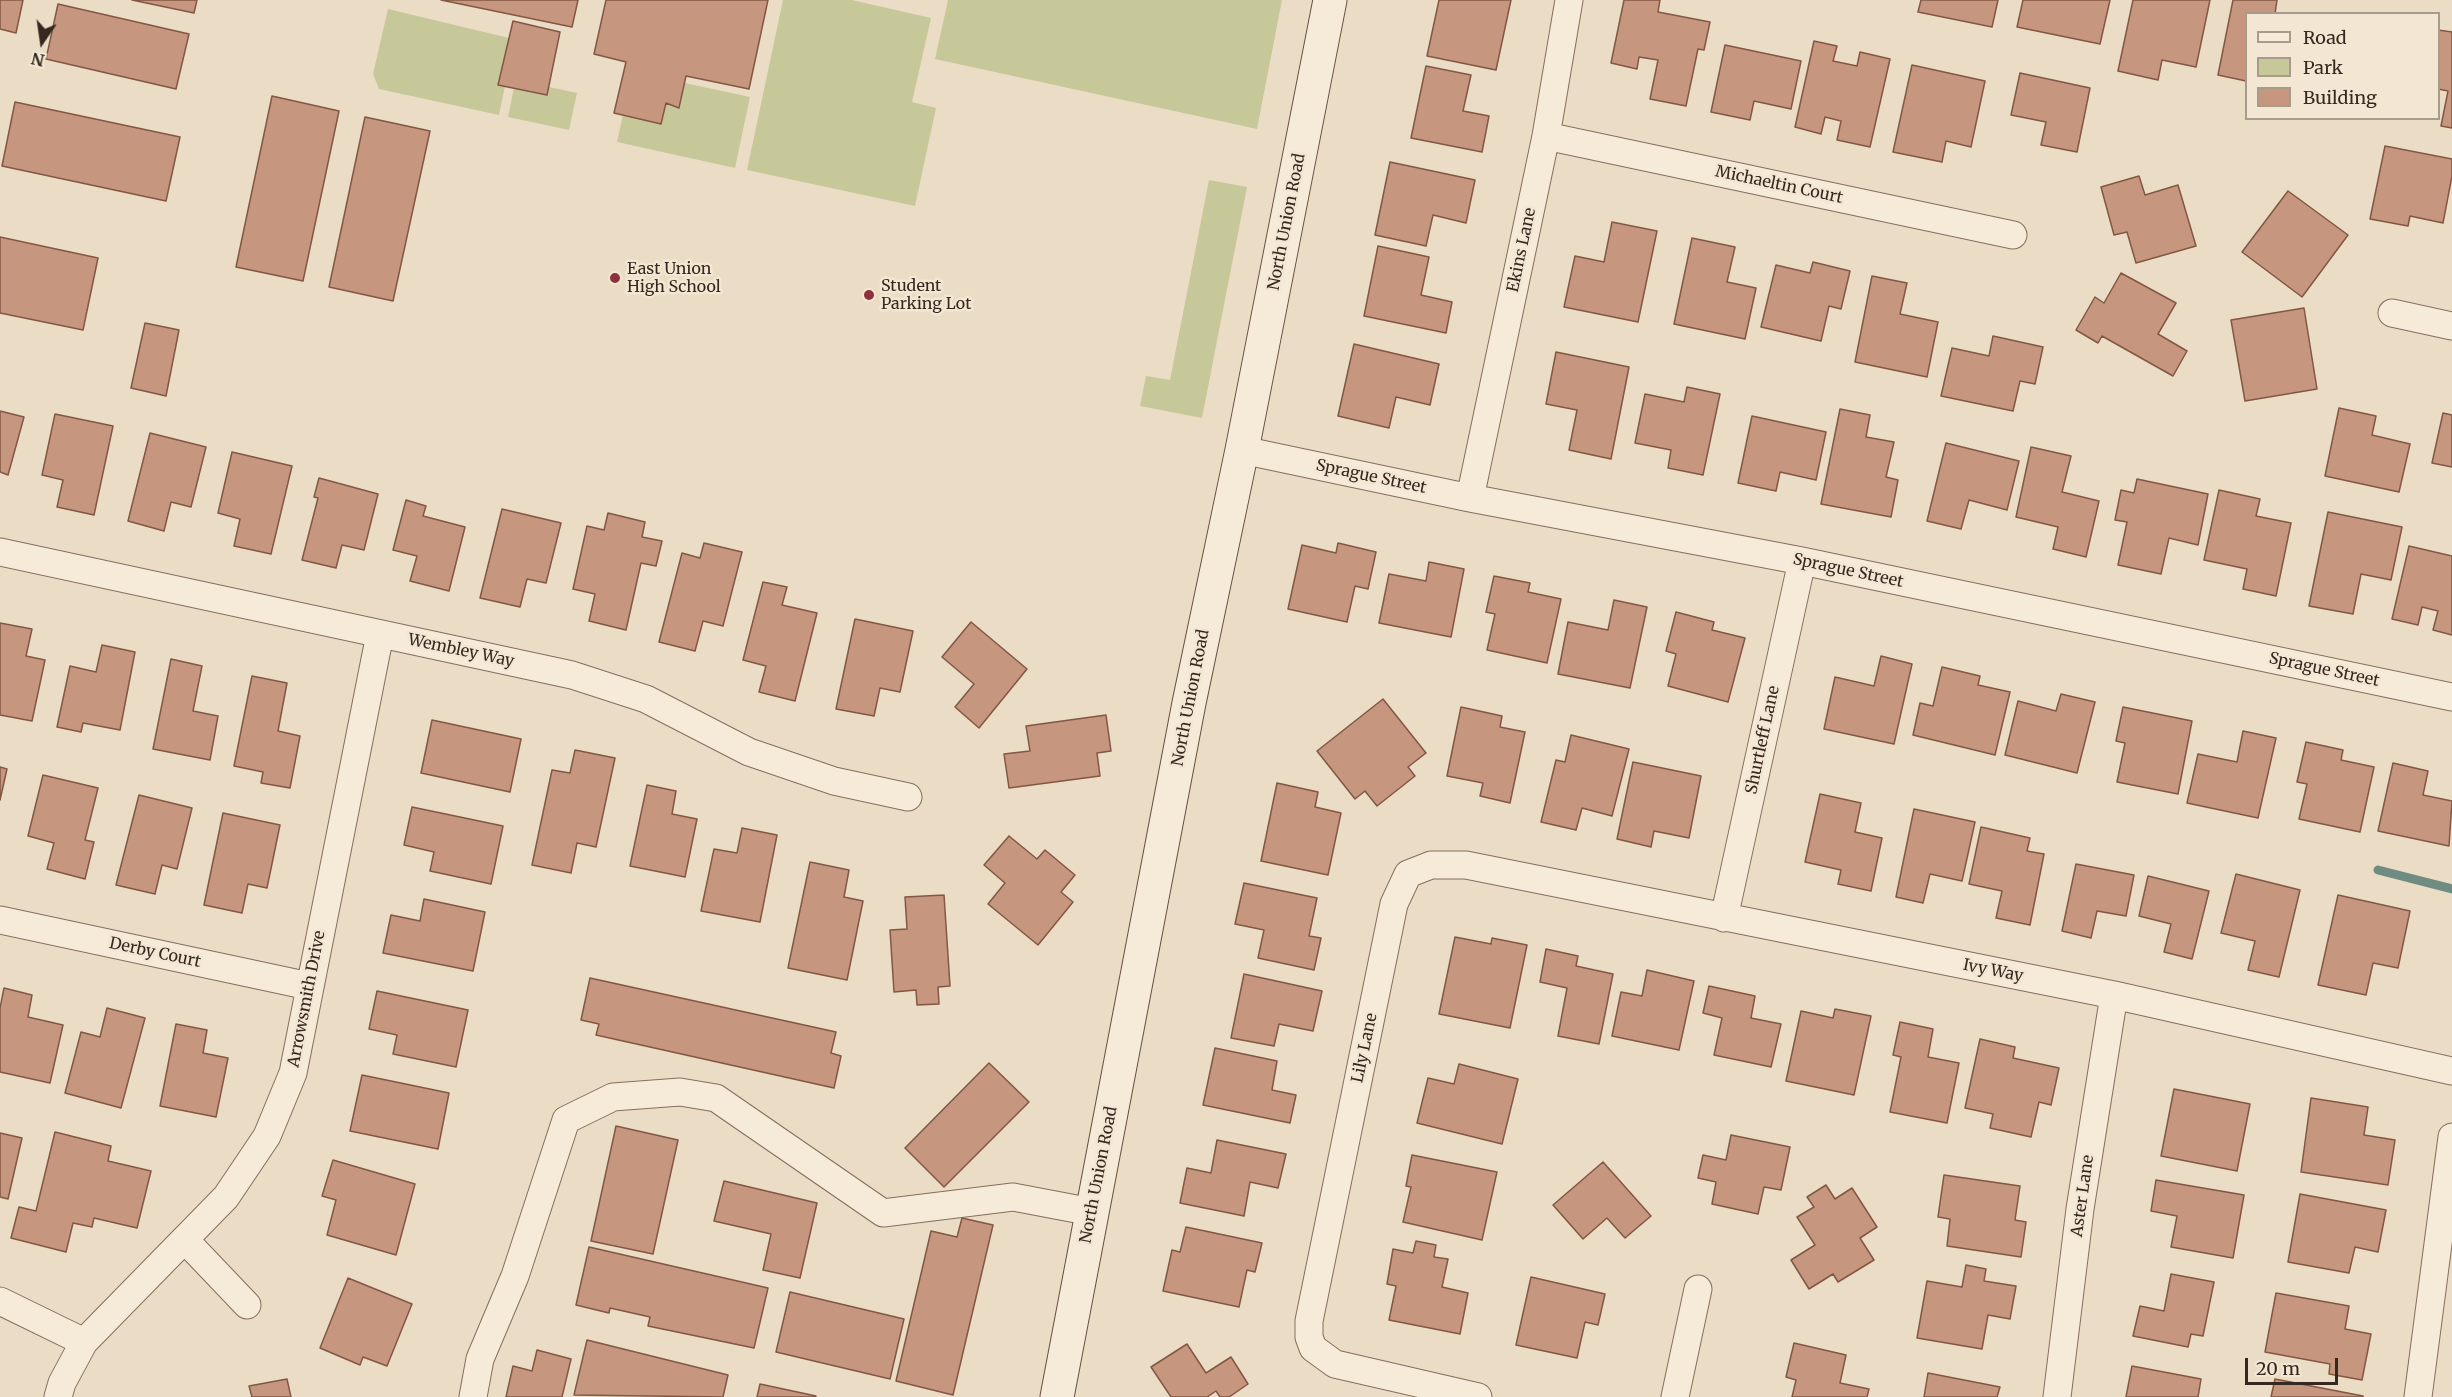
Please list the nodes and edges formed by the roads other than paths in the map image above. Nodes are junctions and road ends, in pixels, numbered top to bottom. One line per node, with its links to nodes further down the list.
1 (1330, 0): 7 (street, North Union Road)
2 (1569, 0): 3 (street, Ekins Lane)
3 (1546, 136): 4 (street, Michaeltin Court); 8 (street, Ekins Lane)
4 (2013, 235)
5 (2392, 313): 6 (street)
6 (2452, 326)
7 (1242, 450): 8 (street, Sprague Street); 21 (street, North Union Road)
8 (1470, 498): 10 (street, Sprague Street)
9 (0, 552): 11 (street, Wembley Way)
10 (1802, 561): 12 (street, Sprague Street); 15 (street, Shurtleff Lane)
11 (380, 634): 13 (street, Wembley Way); 17 (street, Arrowsmith Drive)
12 (2452, 697)
13 (908, 797)
14 (1532, 878): 15 (street, Ivy Way); 30 (street, Lily Lane)
15 (1724, 918): 18 (street, Ivy Way)
16 (0, 920): 17 (street, Derby Court)
17 (309, 986): 22 (street, Arrowsmith Drive)
18 (2114, 995): 19 (street, Ivy Way); 32 (street, Aster Lane)
19 (2452, 1071)
20 (2452, 1137): 33 (street)
21 (1092, 1212): 28 (street); 29 (street, North Union Road)
22 (186, 1241): 25 (street); 26 (street, Arrowsmith Drive)
23 (1698, 1289): 31 (street)
24 (0, 1301): 26 (street)
25 (247, 1305)
26 (84, 1342): 27 (street, Arrowsmith Drive)
27 (58, 1397)
28 (473, 1397)
29 (1057, 1397)
30 (1478, 1397)
31 (1675, 1397)
32 (2057, 1397)
33 (2418, 1397)

